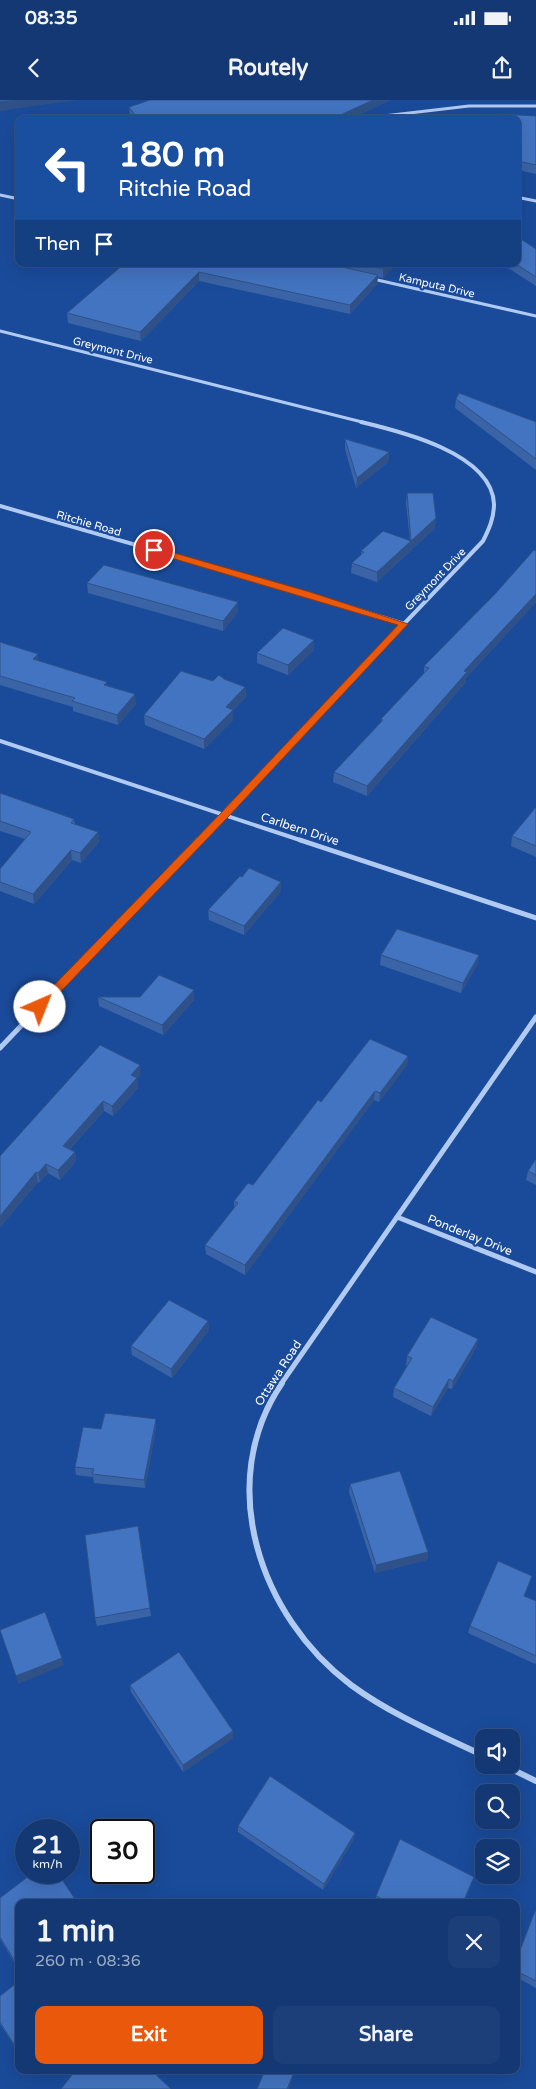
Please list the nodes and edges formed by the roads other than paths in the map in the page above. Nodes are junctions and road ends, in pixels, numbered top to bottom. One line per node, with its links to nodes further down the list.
1 (471, 100): 2 (street)
2 (473, 104): 3 (street); 4 (street)
3 (536, 106)
4 (383, 115)
5 (0, 195): 6 (street)
6 (15, 198)
7 (521, 198): 8 (street)
8 (536, 201)
9 (372, 279): 10 (street, Kamputa Drive)
10 (536, 316)
11 (0, 330): 13 (street, Greymont Drive)
12 (0, 506): 13 (street, Ritchie Road)
13 (404, 624): 15 (street, Greymont Drive)
14 (0, 741): 15 (street, Carlbern Drive)
15 (224, 815): 16 (street, Carlbern Drive); 18 (street, Greymont Drive)
16 (536, 918)
17 (536, 1017): 19 (street, Ottawa Road)
18 (0, 1048)
19 (397, 1217): 20 (street, Ponderlay Drive); 21 (street, Ottawa Road)
20 (536, 1272)
21 (475, 1752)
22 (520, 1773): 23 (street)
23 (536, 1781)

